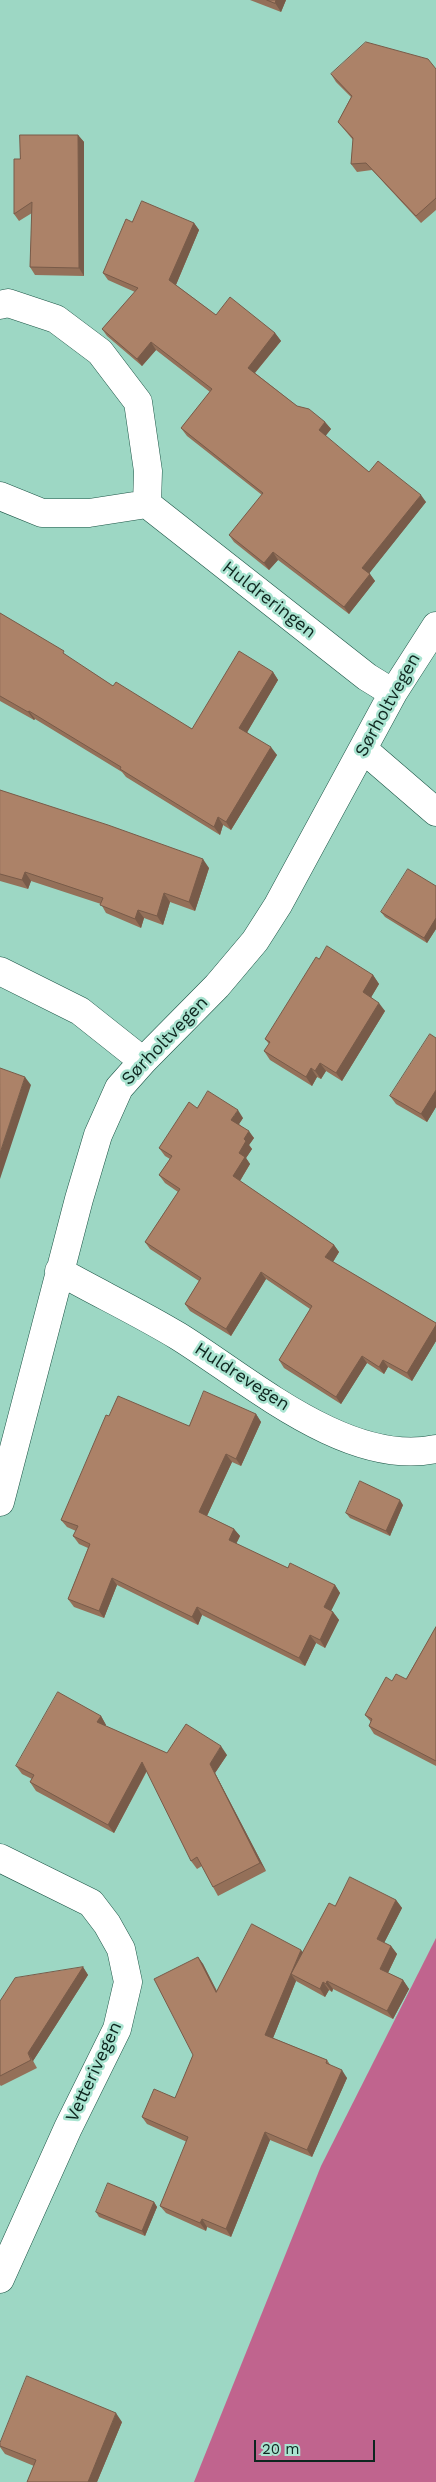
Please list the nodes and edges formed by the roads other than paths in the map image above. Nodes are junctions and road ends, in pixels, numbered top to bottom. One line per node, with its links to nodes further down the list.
1 (0, 305): 3 (street)
2 (0, 496): 3 (street)
3 (147, 504): 5 (street, Huldreringen)
4 (436, 626): 5 (street, Sørholtvegen)
5 (393, 693): 6 (street, Sørholtvegen)
6 (363, 749): 7 (street); 9 (street, Sørholtvegen)
7 (436, 812)
8 (0, 971): 9 (street)
9 (142, 1062): 10 (street, Sørholtvegen)
10 (59, 1271): 11 (street, Sørholtvegen); 12 (street, Huldrevegen)
11 (8, 1435): 13 (street, Sørholtvegen)
12 (436, 1449)
13 (0, 1502)
14 (0, 1858): 15 (street, Vetterivegen)
15 (0, 2279)

